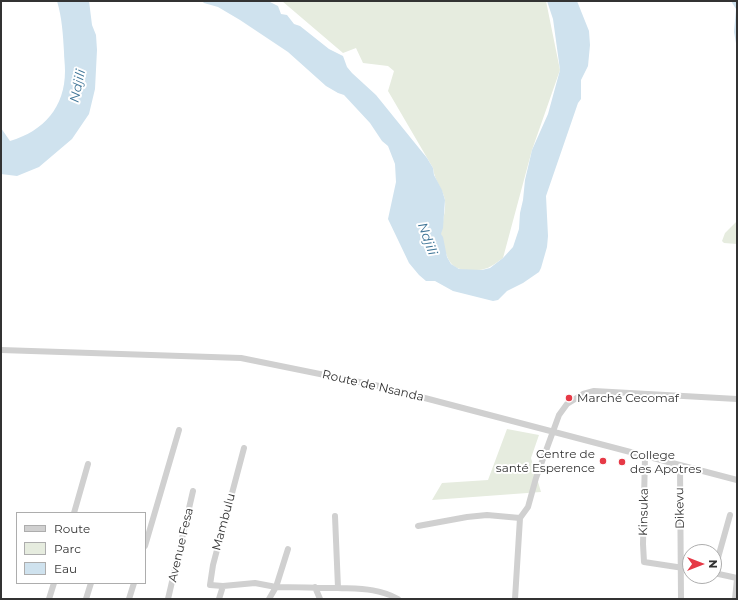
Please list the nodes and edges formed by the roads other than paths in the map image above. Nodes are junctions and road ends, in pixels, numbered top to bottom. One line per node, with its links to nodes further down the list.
1 (1, 350): 4 (street, Route de Nsanda)
2 (737, 399): 4 (street)
3 (179, 430): 16 (street)
4 (554, 431): 6 (street, Route de Nsanda); 14 (street)
5 (244, 448): 25 (street, Mambulu)
6 (645, 456): 8 (street, Route de Nsanda); 19 (street, Kinsuka)
7 (88, 464): 11 (street)
8 (680, 466): 9 (street, Route de Nsanda); 19 (street, Dikevu)
9 (737, 480)
10 (193, 491): 32 (street, Avenue Fesa)
11 (74, 512)
12 (730, 515): 17 (street)
13 (335, 516): 28 (street)
14 (520, 518): 15 (street); 37 (street)
15 (418, 526)
16 (146, 543)
17 (722, 544)
18 (288, 549): 26 (street)
19 (680, 567): 38 (street, Dikevu)
20 (722, 574): 21 (street)
21 (737, 578): 39 (street)
22 (54, 584): 29 (street)
23 (91, 584): 30 (street)
24 (134, 584): 31 (street)
25 (224, 586): 26 (street); 33 (street)
26 (276, 587): 27 (street); 34 (street)
27 (315, 587): 28 (street); 35 (street)
28 (338, 588): 36 (street)
29 (49, 599)
30 (86, 599)
31 (129, 599)
32 (168, 599)
33 (219, 599)
34 (269, 599)
35 (320, 599)
36 (398, 599)
37 (515, 599)
38 (681, 599)
39 (734, 599)

